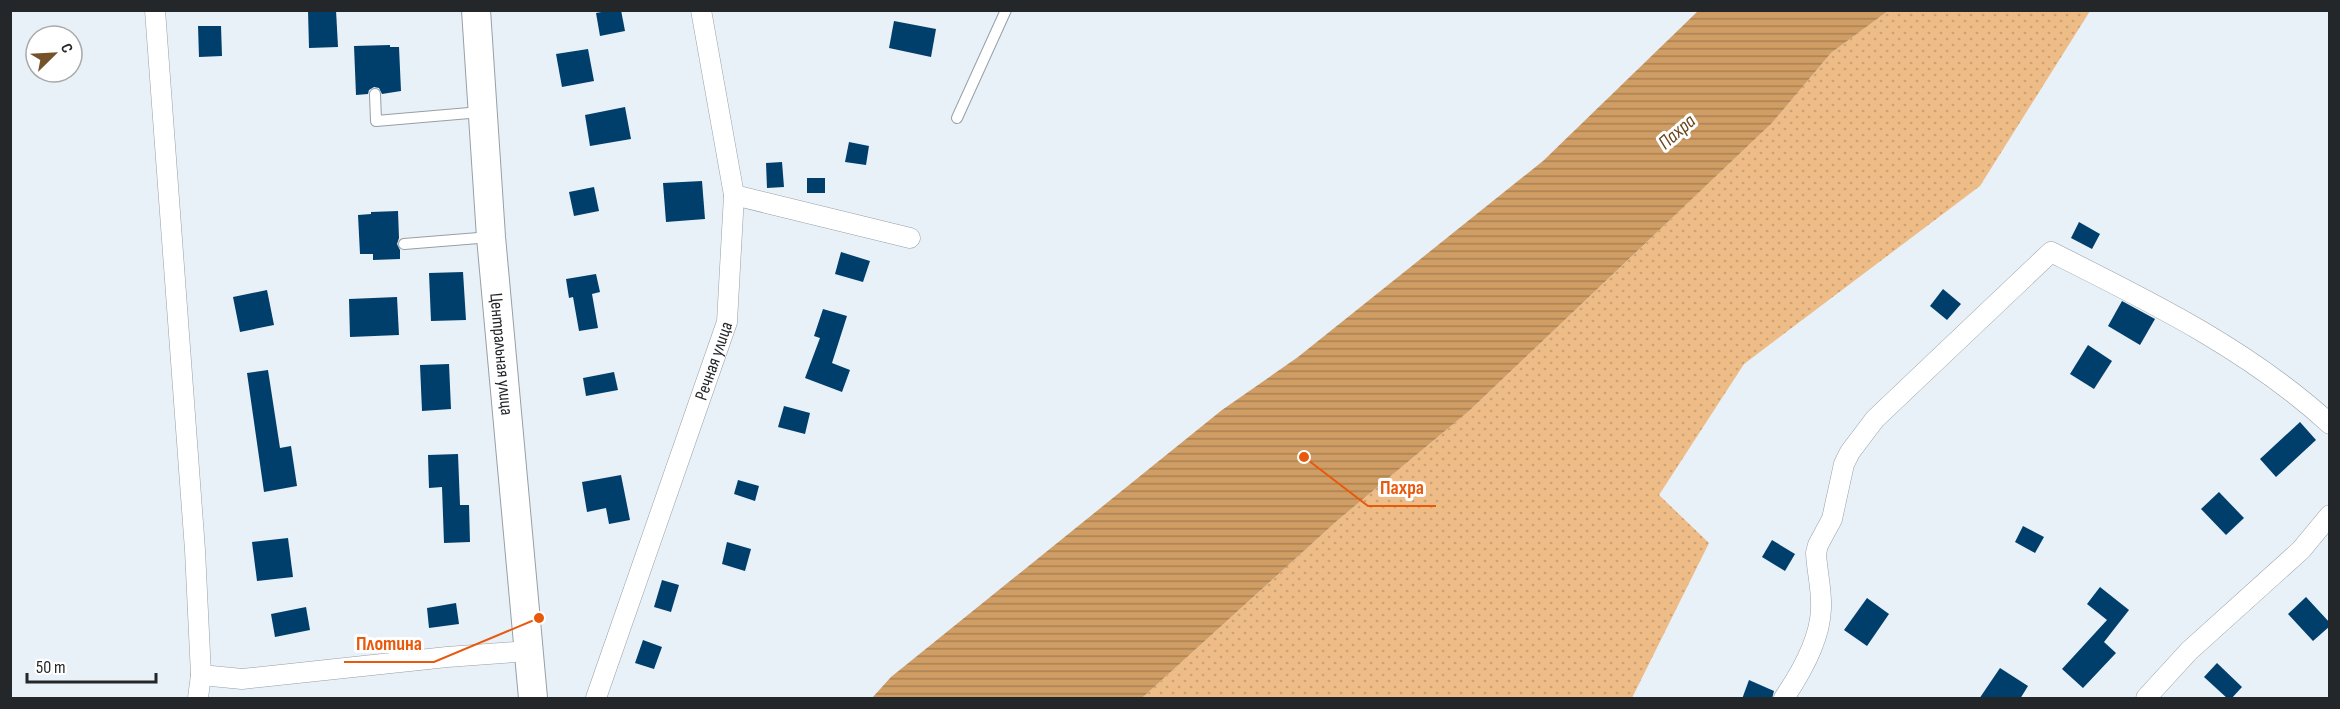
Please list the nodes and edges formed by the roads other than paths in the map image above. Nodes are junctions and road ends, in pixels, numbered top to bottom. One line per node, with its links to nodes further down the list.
1 (155, 10): 15 (street)
2 (476, 10): 6 (street, Центральная улица)
3 (701, 10): 8 (street, Речная улица)
4 (1006, 10): 7 (lane)
5 (375, 94): 6 (lane)
6 (482, 112): 9 (street, Центральная улица)
7 (957, 118)
8 (735, 195): 10 (street); 18 (street, Речная улица)
9 (491, 237): 11 (lane); 14 (street, Центральная улица)
10 (910, 238)
11 (404, 244)
12 (2330, 424): 19 (street)
13 (2330, 515): 20 (street)
14 (529, 651): 15 (street); 17 (street, Центральная улица)
15 (201, 675): 16 (street)
16 (198, 699)
17 (533, 699)
18 (596, 699)
19 (1784, 699)
20 (2146, 699)

